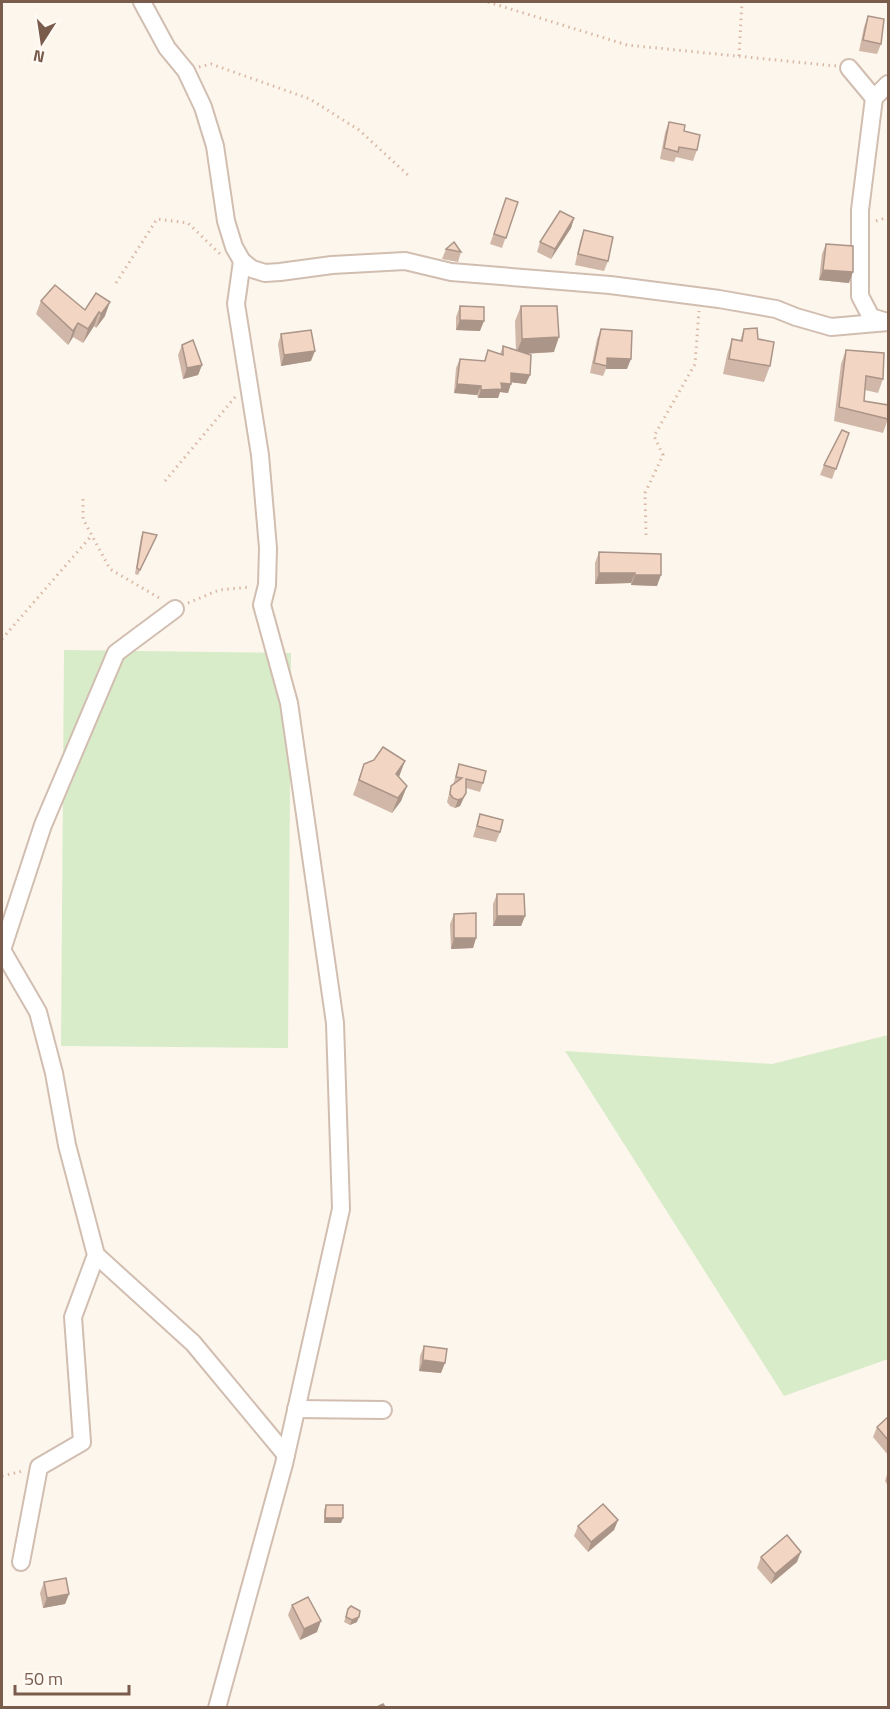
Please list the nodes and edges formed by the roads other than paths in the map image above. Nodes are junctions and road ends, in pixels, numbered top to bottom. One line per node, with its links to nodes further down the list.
1 (142, 2): 5 (street)
2 (849, 68): 4 (street)
3 (888, 84): 4 (street)
4 (874, 98): 6 (street)
5 (242, 261): 6 (street); 9 (street)
6 (887, 322)
7 (175, 609): 8 (street)
8 (96, 1255): 11 (street); 12 (street)
9 (296, 1409): 10 (street); 11 (street)
10 (382, 1410)
11 (286, 1455): 13 (street)
12 (21, 1562)
13 (217, 1707)

